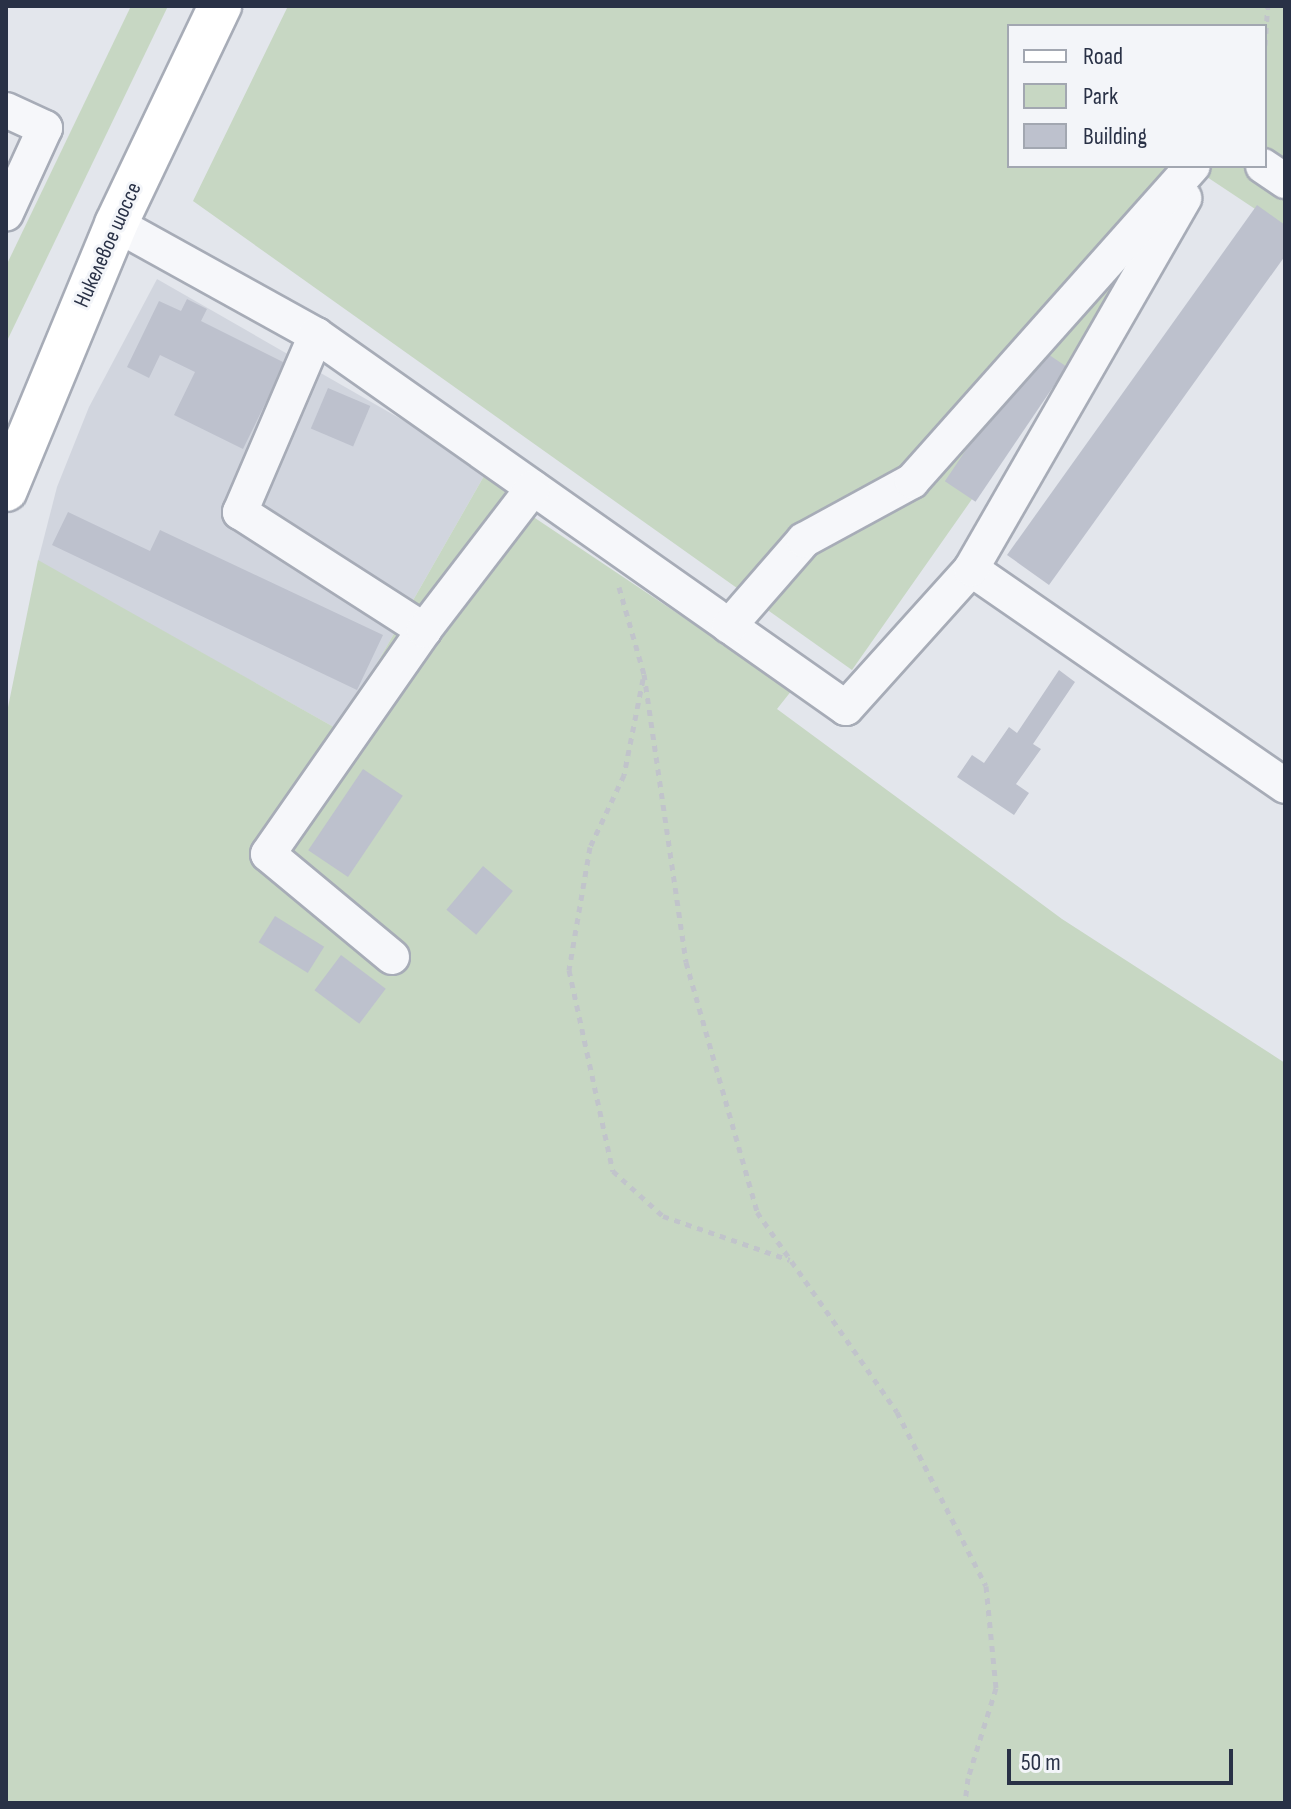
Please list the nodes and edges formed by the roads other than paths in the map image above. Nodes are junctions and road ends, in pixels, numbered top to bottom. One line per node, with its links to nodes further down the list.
1 (220, 6): 8 (main road, Никелевое шоссе)
2 (6, 110): 7 (lane)
3 (1191, 168): 13 (lane)
4 (1202, 168): 12 (lane)
5 (1266, 168): 6 (lane)
6 (1285, 181)
7 (6, 213)
8 (116, 224): 9 (lane); 11 (main road, Никелевое шоссе)
9 (316, 335): 10 (lane); 14 (lane)
10 (533, 488): 13 (lane); 14 (lane)
11 (6, 490)
12 (971, 569): 13 (lane); 15 (lane)
13 (729, 626)
14 (424, 630): 16 (lane)
15 (1285, 786)
16 (392, 957)

